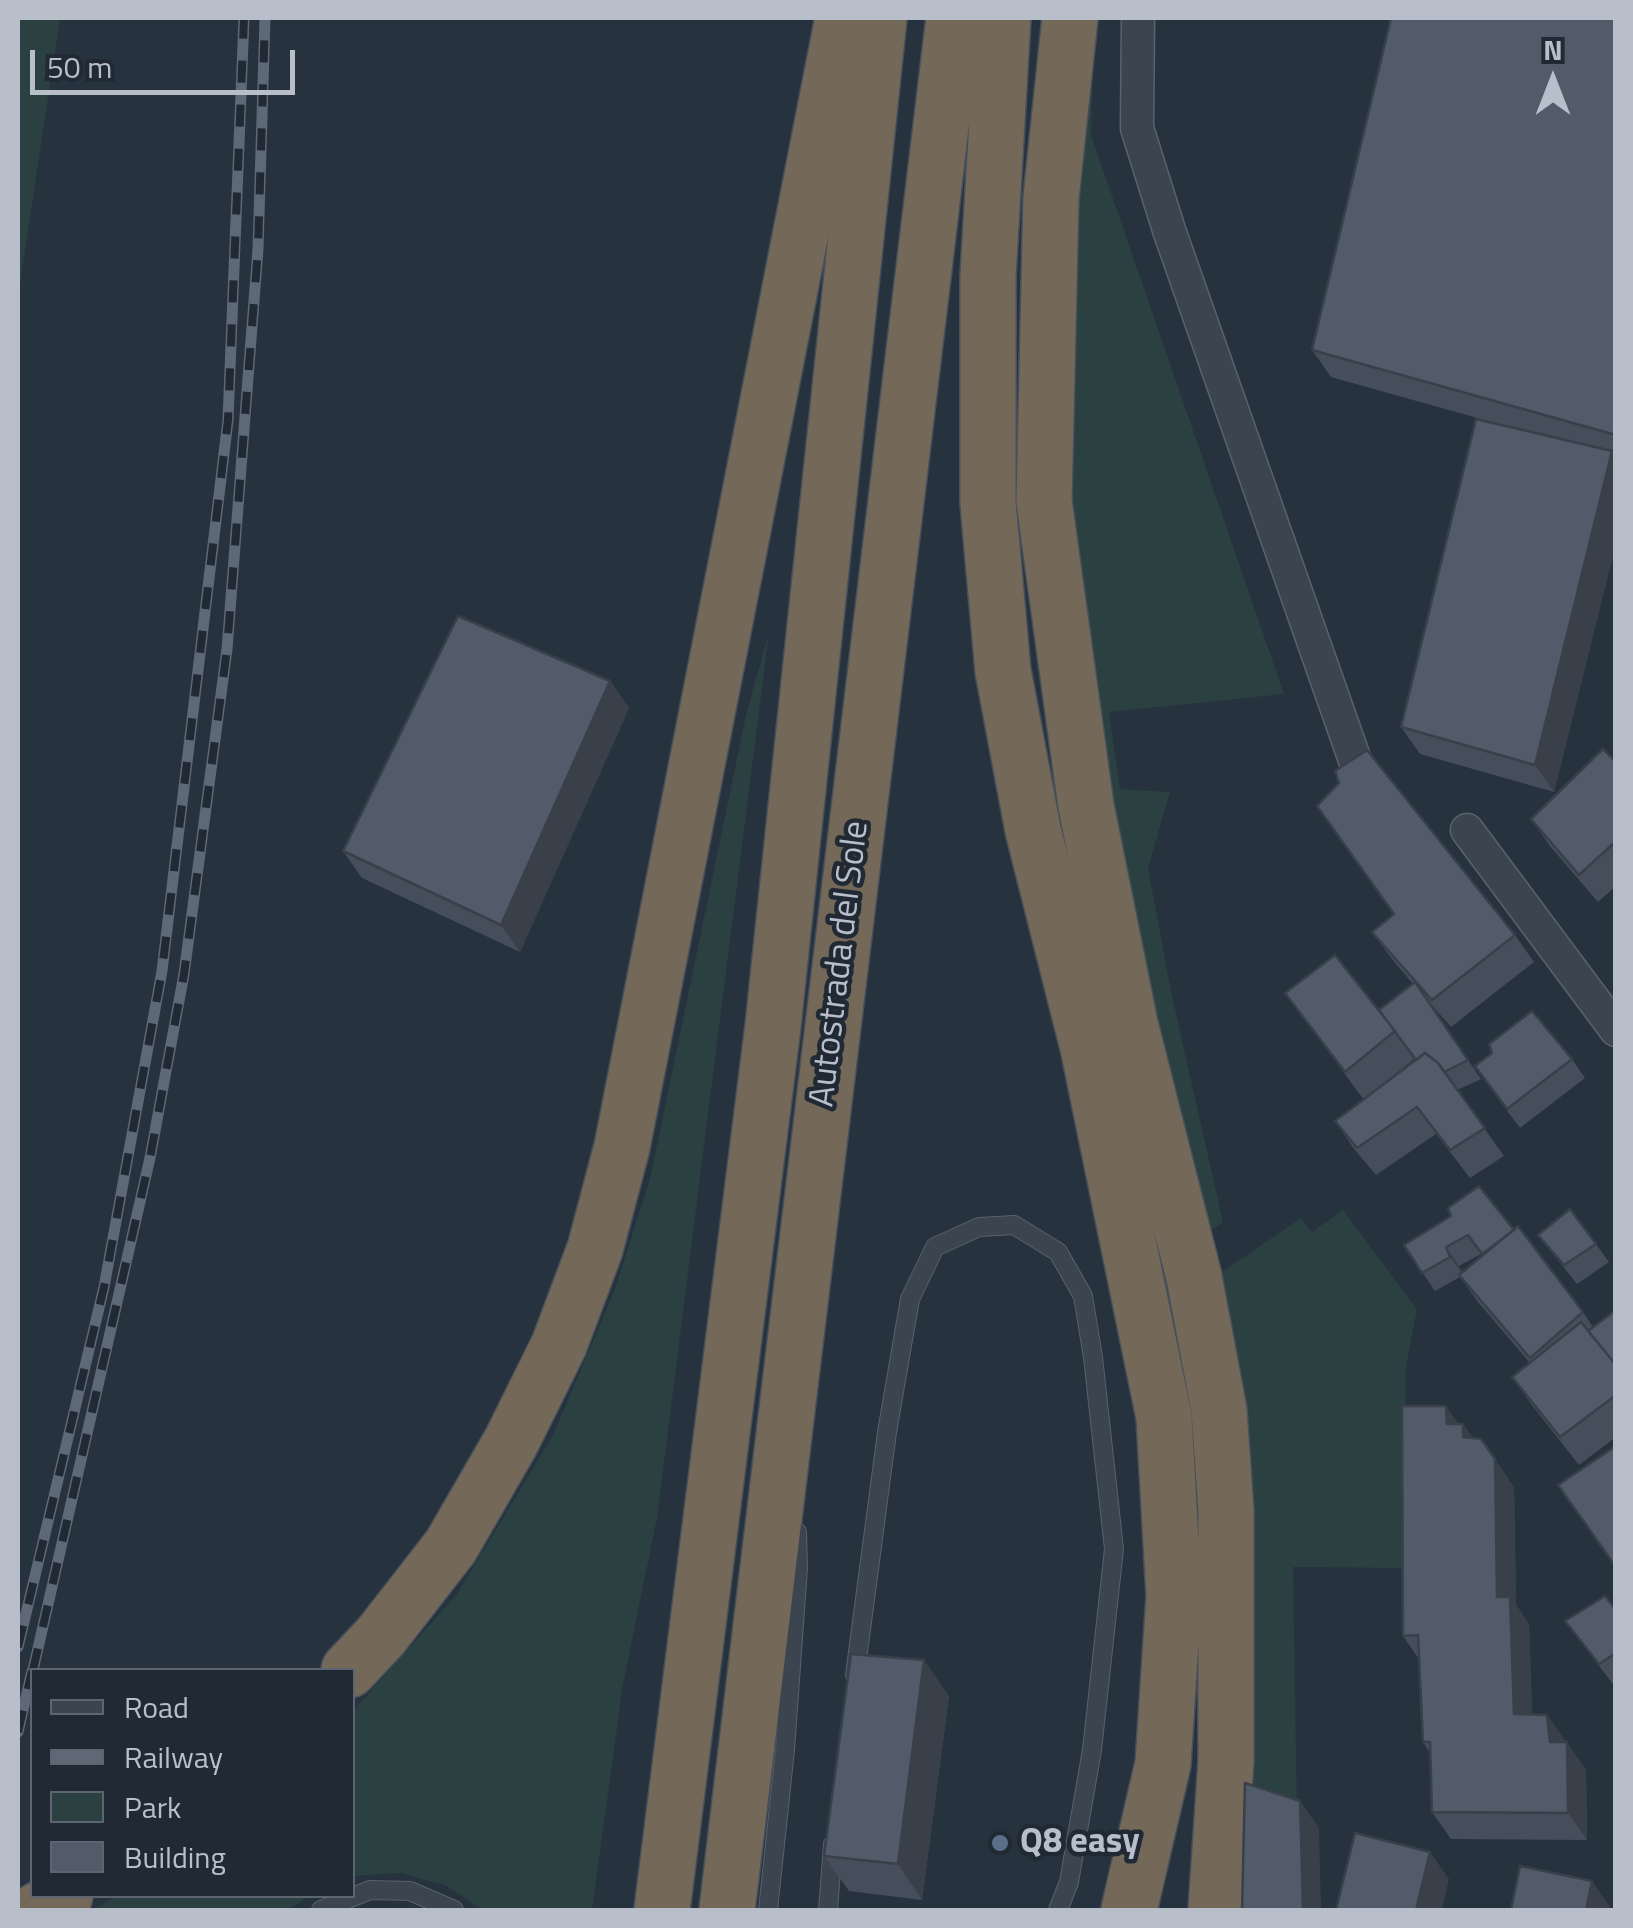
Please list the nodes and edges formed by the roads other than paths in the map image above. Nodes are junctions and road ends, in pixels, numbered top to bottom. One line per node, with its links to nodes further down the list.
1 (844, 18): 11 (highway)
2 (879, 18): 20 (highway, Autostrada del Sole)
3 (954, 18): 10 (highway, Autostrada del Sole)
4 (1003, 18): 25 (highway)
5 (1070, 18): 26 (highway)
6 (1138, 18): 7 (street)
7 (1358, 766)
8 (1467, 830): 9 (street)
9 (1616, 1030)
10 (790, 1382): 21 (highway, Autostrada del Sole); 22 (lane)
11 (351, 1668)
12 (852, 1700): 24 (lane)
13 (835, 1834): 23 (lane)
14 (355, 1896): 19 (lane)
15 (61, 1898): 17 (highway)
16 (350, 1898): 18 (lane)
17 (38, 1910)
18 (321, 1910)
19 (454, 1910)
20 (662, 1910)
21 (727, 1910)
22 (768, 1910)
23 (828, 1910)
24 (1058, 1910)
25 (1129, 1910)
26 (1216, 1910)

